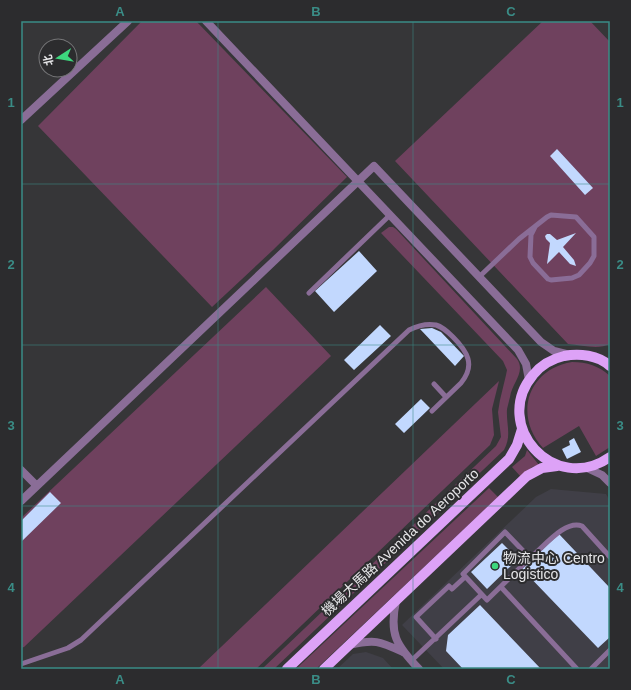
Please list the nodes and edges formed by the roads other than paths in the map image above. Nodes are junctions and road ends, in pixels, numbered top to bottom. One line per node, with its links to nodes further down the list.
1 (128, 21): 3 (street)
2 (206, 21): 4 (street)
3 (21, 120)
4 (358, 181): 5 (street); 7 (street); 23 (street)
5 (390, 215): 8 (lane); 13 (street)
6 (535, 227): 6 (lane); 7 (lane)
7 (479, 277): 9 (street)
8 (309, 293)
9 (570, 355): 11 (main road); 13 (main road)
10 (610, 356): 11 (main road)
11 (596, 358): 12 (main road)
12 (610, 366)
13 (529, 380): 17 (main road)
14 (434, 384): 15 (lane)
15 (446, 397): 16 (lane); 36 (lane)
16 (432, 411)
17 (522, 429): 19 (main road); 37 (main road, 機場大馬路 Avenida do Aeroporto)
18 (610, 457): 20 (main road)
19 (557, 466): 20 (main road); 30 (main road)
20 (587, 468): 22 (street)
21 (21, 470): 23 (street)
22 (610, 483)
23 (37, 486): 24 (street)
24 (21, 502)
25 (610, 557): 26 (lane)
26 (530, 558): 27 (lane); 28 (lane)
27 (465, 577): 29 (lane); 31 (lane)
28 (501, 587): 29 (lane); 40 (lane)
29 (481, 595): 31 (lane)
30 (396, 601): 32 (main road); 34 (street)
31 (436, 639): 35 (lane)
32 (349, 645): 34 (street); 38 (main road)
33 (610, 650): 41 (lane)
34 (403, 652): 35 (street)
35 (411, 661): 39 (street)
36 (21, 664)
37 (287, 669)
38 (324, 669)
39 (419, 669)
40 (577, 669)
41 (590, 669)

